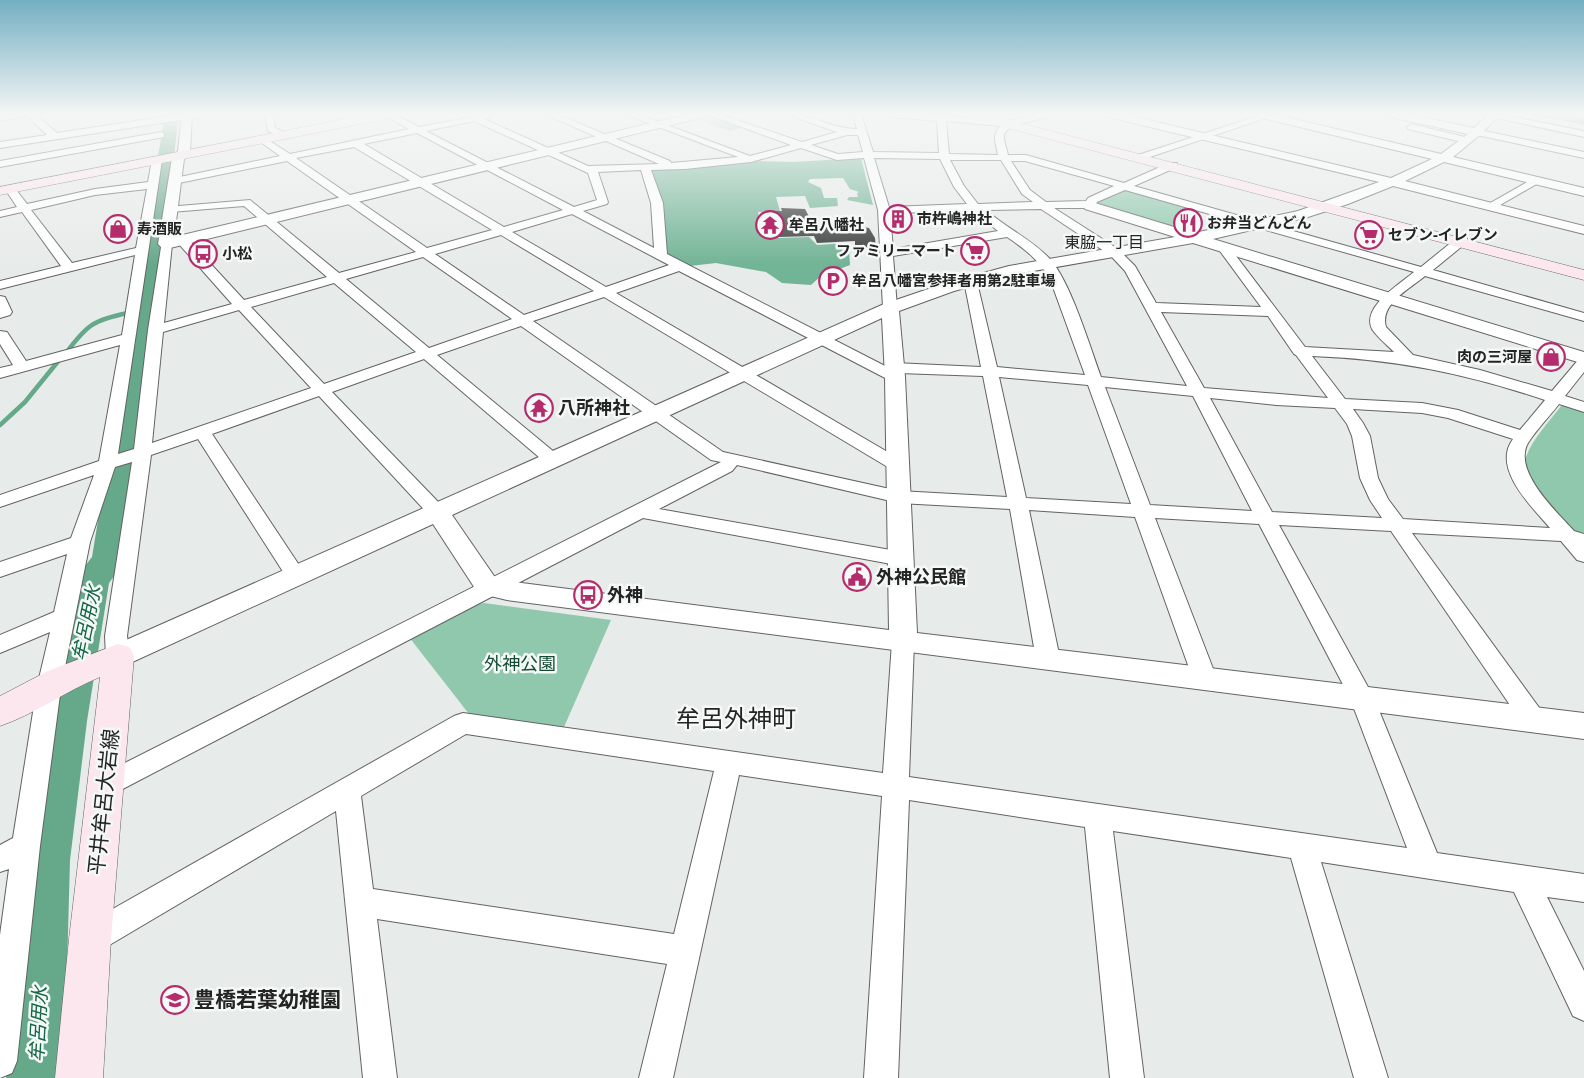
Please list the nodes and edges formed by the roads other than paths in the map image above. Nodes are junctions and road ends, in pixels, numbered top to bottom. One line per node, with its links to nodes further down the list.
1 (122, 164): 30 (main road)
2 (163, 164): 29 (street)
3 (170, 164): 26 (street)
4 (257, 164): 26 (street)
5 (297, 164): 34 (street)
6 (389, 164): 28 (street)
7 (482, 164): 23 (street)
8 (498, 164): 23 (street)
9 (576, 164): 24 (street)
10 (669, 164): 21 (street)
11 (692, 164): 21 (street)
12 (871, 164): 43 (street)
13 (948, 164): 39 (street)
14 (1008, 164): 35 (street)
15 (1048, 164): 31 (street)
16 (1164, 164): 22 (main road)
17 (1319, 164): 27 (street)
18 (1430, 164): 27 (street)
19 (1470, 164): 25 (street)
20 (645, 166): 21 (street); 24 (street); 58 (street)
21 (673, 166)
22 (1171, 166): 31 (street); 40 (main road)
23 (487, 167): 28 (street); 44 (street)
24 (587, 169): 44 (street)
25 (1536, 180): 33 (street); 37 (street)
26 (174, 181): 42 (street)
27 (1393, 182): 37 (street); 40 (street)
28 (420, 183): 34 (street); 49 (street)
29 (152, 185): 32 (street); 51 (street)
30 (3, 186): 41 (street)
31 (1125, 186): 36 (street); 47 (street)
32 (95, 192): 38 (street); 41 (street)
33 (1584, 192)
34 (350, 200): 46 (street); 56 (street)
35 (1042, 205): 36 (street); 39 (street); 55 (street)
36 (1086, 205): 52 (street)
37 (1491, 206): 48 (street)
38 (93, 207)
39 (975, 207): 43 (street); 50 (street)
40 (1328, 208): 47 (street); 53 (main road)
41 (23, 209): 45 (street); 61 (street)
42 (170, 209): 46 (street); 51 (street)
43 (884, 210): 57 (street)
44 (573, 211): 49 (street); 58 (street)
45 (0, 214)
46 (269, 219): 51 (street); 64 (street)
47 (1262, 226): 52 (street); 62 (street)
48 (1584, 230)
49 (502, 231): 56 (street); 68 (street)
50 (1008, 233): 57 (street); 59 (street)
51 (159, 239): 61 (street); 67 (street); 71 (street)
52 (1197, 239): 54 (street); 55 (street)
53 (1461, 242): 62 (street); 63 (main road)
54 (1222, 247): 69 (street); 74 (street)
55 (1114, 252): 59 (street); 72 (street)
56 (423, 253): 64 (street); 77 (street)
57 (886, 254): 73 (street)
58 (661, 256): 60 (street)
59 (1048, 263): 65 (street); 92 (street)
60 (680, 266): 68 (street); 81 (street)
61 (69, 268): 66 (street)
62 (1424, 271): 69 (street); 76 (street)
63 (1584, 274)
64 (338, 278): 71 (street); 83 (street)
65 (971, 281): 73 (street); 88 (street)
66 (0, 285)
67 (148, 289): 78 (street); 80 (street)
68 (605, 292): 77 (street); 91 (street)
69 (1390, 298): 84 (street); 85 (street)
70 (0, 300): 75 (street)
71 (241, 305): 78 (street); 93 (street)
72 (1152, 307): 74 (street); 94 (street)
73 (890, 308): 81 (street); 90 (street)
74 (1271, 312): 82 (street)
75 (0, 314)
76 (1584, 317)
77 (522, 321): 83 (street); 98 (street)
78 (155, 330): 101 (street)
79 (0, 336): 87 (street)
80 (128, 338): 87 (street); 104 (street)
81 (823, 339): 90 (street); 91 (street)
82 (1300, 351): 85 (street); 96 (street)
83 (427, 354): 93 (street); 103 (street)
84 (1584, 358)
85 (1408, 359): 95 (street)
86 (1584, 362): 95 (street)
87 (22, 367): 89 (street)
88 (991, 372): 90 (street); 92 (street); 108 (street)
89 (0, 373)
90 (894, 373): 105 (street)
91 (746, 374): 98 (street); 105 (street)
92 (1094, 380): 94 (street); 110 (street)
93 (321, 390): 99 (street); 111 (street)
94 (1199, 393): 96 (street); 112 (street)
95 (1555, 398): 97 (street); 100 (street)
96 (1340, 404): 100 (street); 113 (street)
97 (1584, 407)
98 (656, 414): 102 (street); 103 (street)
99 (202, 432): 101 (street); 120 (street)
100 (1524, 437): 114 (street)
101 (138, 454): 104 (street); 126 (street)
102 (733, 459): 106 (street); 109 (street)
103 (553, 460): 111 (street)
104 (111, 463): 107 (street); 116 (street)
105 (898, 465): 106 (street)
106 (899, 497): 108 (street); 118 (street)
107 (0, 501)
108 (1018, 502): 110 (street); 125 (street)
109 (643, 509): 118 (street); 121 (street)
110 (1142, 510): 112 (street); 127 (street)
111 (437, 512): 120 (street); 121 (street)
112 (1266, 517): 113 (street); 129 (street)
113 (1396, 524): 114 (street); 131 (street)
114 (1566, 535): 115 (street); 117 (street)
115 (1584, 540)
116 (80, 542): 119 (street); 122 (street)
117 (1584, 555)
118 (902, 559): 123 (street)
119 (0, 570)
120 (296, 576): 126 (street)
121 (491, 587): 123 (street); 134 (street)
122 (63, 617): 124 (street); 128 (street)
123 (903, 642): 125 (street); 135 (street)
124 (0, 644)
125 (1048, 659): 127 (street)
126 (110, 660): 128 (main road); 134 (main road, 平井牟呂大岩線)
127 (1205, 679): 129 (street)
128 (54, 684): 130 (main road); 138 (street)
129 (1362, 698): 131 (street); 141 (street)
130 (0, 712)
131 (1534, 720): 132 (street)
132 (1584, 726)
133 (729, 762): 135 (street); 136 (street); 146 (street)
134 (106, 785): 145 (main road, 平井牟呂大岩線)
135 (896, 787): 137 (street); 153 (street)
136 (347, 790): 144 (street); 145 (street)
137 (1098, 817): 139 (street); 154 (street)
138 (26, 846): 140 (street); 147 (street)
139 (1302, 847): 141 (street); 155 (street)
140 (0, 859)
141 (1428, 865): 142 (street)
142 (1523, 879): 143 (street); 148 (street)
143 (1584, 888)
144 (361, 902): 146 (street); 151 (street)
145 (90, 939): 150 (main road, 平井牟呂大岩線)
146 (684, 951): 152 (street)
147 (4, 1002): 149 (street)
148 (1584, 1005)
149 (0, 1061)
150 (79, 1078)
151 (380, 1078)
152 (656, 1078)
153 (881, 1078)
154 (1127, 1078)
155 (1371, 1078)

